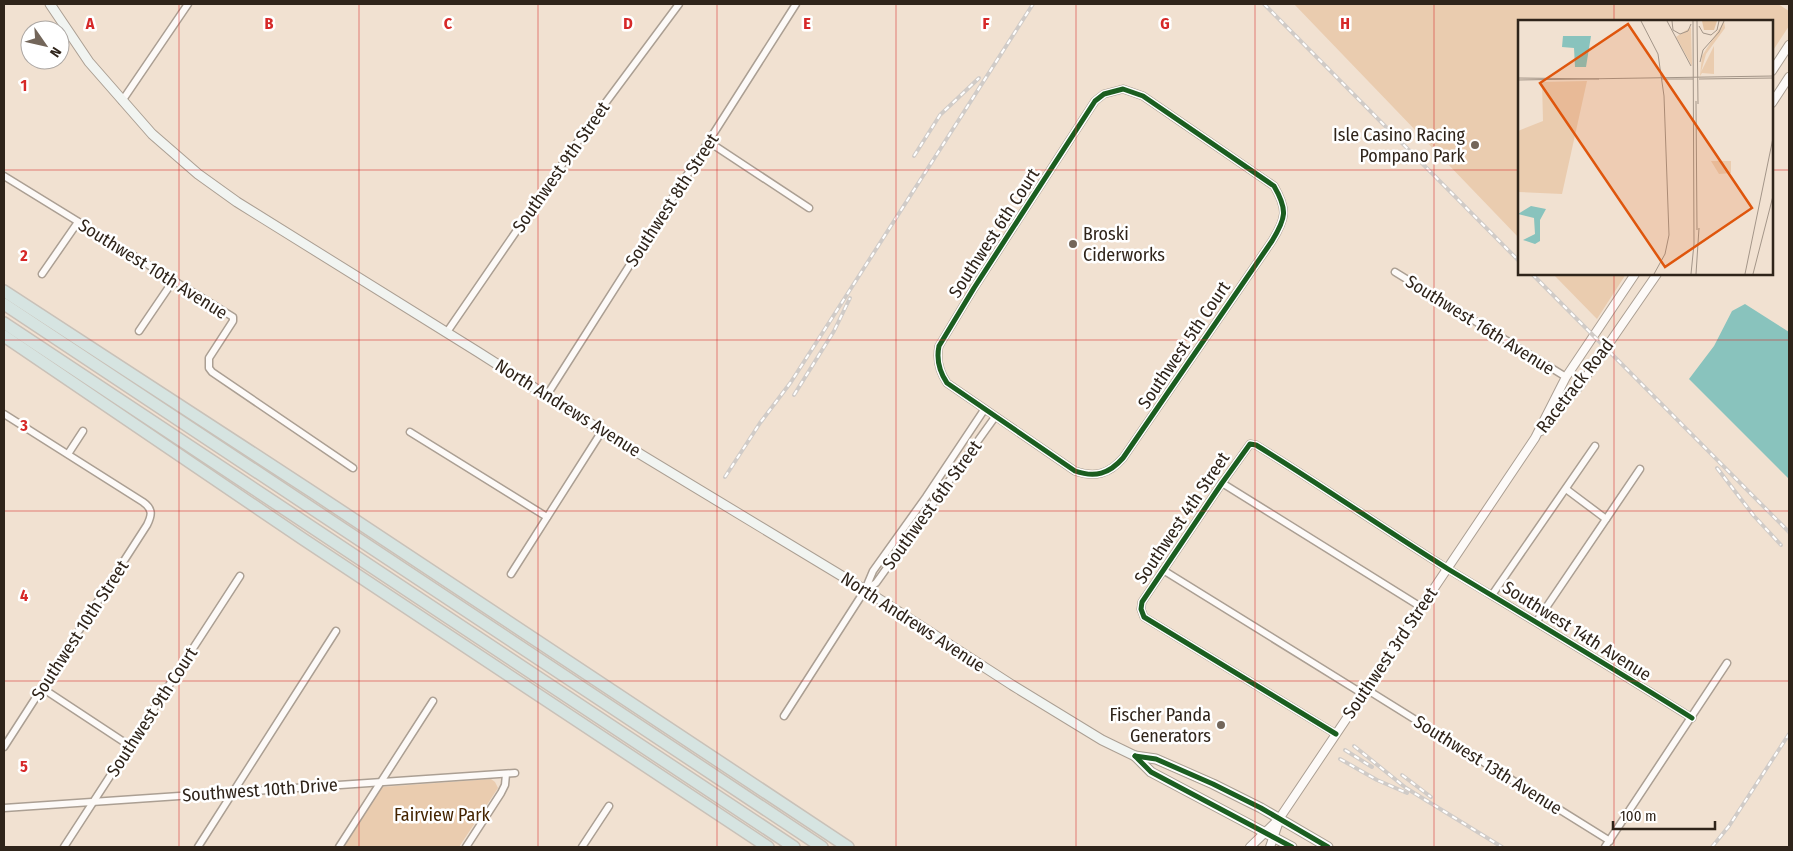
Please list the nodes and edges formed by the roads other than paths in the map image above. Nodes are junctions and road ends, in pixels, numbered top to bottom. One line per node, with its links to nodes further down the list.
1 (50, 4): 8 (main road, North Andrews Avenue)
2 (188, 4): 8 (street)
3 (679, 4): 24 (street, Southwest 9th Street)
4 (796, 4): 10 (street, Southwest 8th Street)
5 (1789, 45): 6 (street)
6 (1773, 69)
7 (1789, 77): 9 (street)
8 (122, 101): 24 (main road, North Andrews Avenue)
9 (1773, 101)
10 (709, 142): 13 (street); 27 (street, Southwest 8th Street)
11 (4, 176): 14 (street, Southwest 10th Avenue)
12 (1282, 199): 28 (street, Southwest 6th Court); 30 (street, Southwest 5th Court)
13 (809, 208)
14 (78, 222): 16 (street); 19 (street, Southwest 10th Avenue)
15 (1395, 272): 26 (street, Southwest 16th Avenue)
16 (42, 274)
17 (1634, 275): 26 (street, Racetrack Road)
18 (1656, 275): 34 (street, Racetrack Road)
19 (173, 281): 23 (street); 37 (street, Southwest 10th Avenue)
20 (4, 291): 58 (highway)
21 (4, 304): 68 (highway)
22 (4, 323): 53 (highway)
23 (139, 332)
24 (447, 332): 27 (main road, North Andrews Avenue)
25 (4, 336): 50 (highway)
26 (1566, 378): 34 (street, Racetrack Road)
27 (547, 395): 32 (main road, North Andrews Avenue)
28 (984, 410): 30 (street); 47 (street, Southwest 6th Street)
29 (4, 414): 36 (street)
30 (995, 417): 47 (street, Southwest 6th Street)
31 (83, 431): 36 (street)
32 (602, 431): 41 (street); 47 (main road, North Andrews Avenue)
33 (410, 432): 41 (street)
34 (1535, 438): 43 (street, Southwest 3rd Street)
35 (1595, 446): 40 (street)
36 (68, 454): 55 (street, Southwest 10th Street)
37 (353, 468)
38 (1640, 469): 42 (street)
39 (1222, 483): 43 (street, Southwest 4th Street); 44 (street, Southwest 4th Street); 49 (street)
40 (1566, 490): 42 (street); 48 (street)
41 (547, 517): 45 (street)
42 (1606, 519): 51 (street)
43 (1447, 568): 48 (street, Southwest 14th Avenue); 49 (street, Southwest 3rd Street)
44 (1163, 570): 56 (street, Southwest 13th Avenue); 61 (street, Southwest 4th Street)
45 (511, 574)
46 (240, 576): 62 (street, Southwest 9th Court)
47 (865, 590): 59 (street, Southwest 6th Street); 64 (main road, North Andrews Avenue)
48 (1492, 595): 51 (street, Southwest 14th Avenue)
49 (1421, 607): 56 (street, Southwest 3rd Street)
50 (419, 616): 53 (highway); 82 (highway)
51 (1537, 622): 60 (street, Southwest 14th Avenue)
52 (336, 631): 69 (street)
53 (504, 655): 83 (highway)
54 (1727, 663): 60 (street)
55 (42, 688): 62 (street); 63 (street, Southwest 10th Street)
56 (1365, 692): 61 (street, Southwest 3rd Street); 76 (street, Southwest 13th Avenue)
57 (433, 701): 67 (street)
58 (645, 713): 68 (highway); 85 (highway)
59 (784, 716)
60 (1692, 718): 76 (street)
61 (1336, 734): 73 (street, Southwest 3rd Street)
62 (130, 746): 70 (street, Southwest 9th Court)
63 (4, 747)
64 (1135, 756): 73 (main road, North Andrews Avenue); 74 (main road, North Andrews Avenue)
65 (515, 773): 66 (street, Southwest 10th Drive)
66 (506, 774): 67 (street, Southwest 10th Drive); 80 (street)
67 (381, 782): 69 (street, Southwest 10th Drive); 79 (street)
68 (726, 784): 84 (highway)
69 (234, 792): 70 (street, Southwest 10th Drive); 78 (street)
70 (94, 802): 72 (street, Southwest 10th Drive); 77 (street, Southwest 9th Court)
71 (609, 806): 81 (street)
72 (4, 808)
73 (1279, 819): 74 (street, Southwest 3rd Street); 75 (street, Southwest 3rd Street); 89 (main road, North Andrews Avenue)
74 (1265, 832): 75 (main road, North Andrews Avenue); 86 (street, Southwest 3rd Street)
75 (1274, 837): 87 (street, Southwest 3rd Street); 88 (main road, North Andrews Avenue)
76 (1608, 844)
77 (64, 847)
78 (198, 847)
79 (339, 847)
80 (466, 847)
81 (582, 847)
82 (768, 847)
83 (794, 847)
84 (822, 847)
85 (848, 847)
86 (1250, 847)
87 (1270, 847)
88 (1292, 847)
89 (1328, 847)

